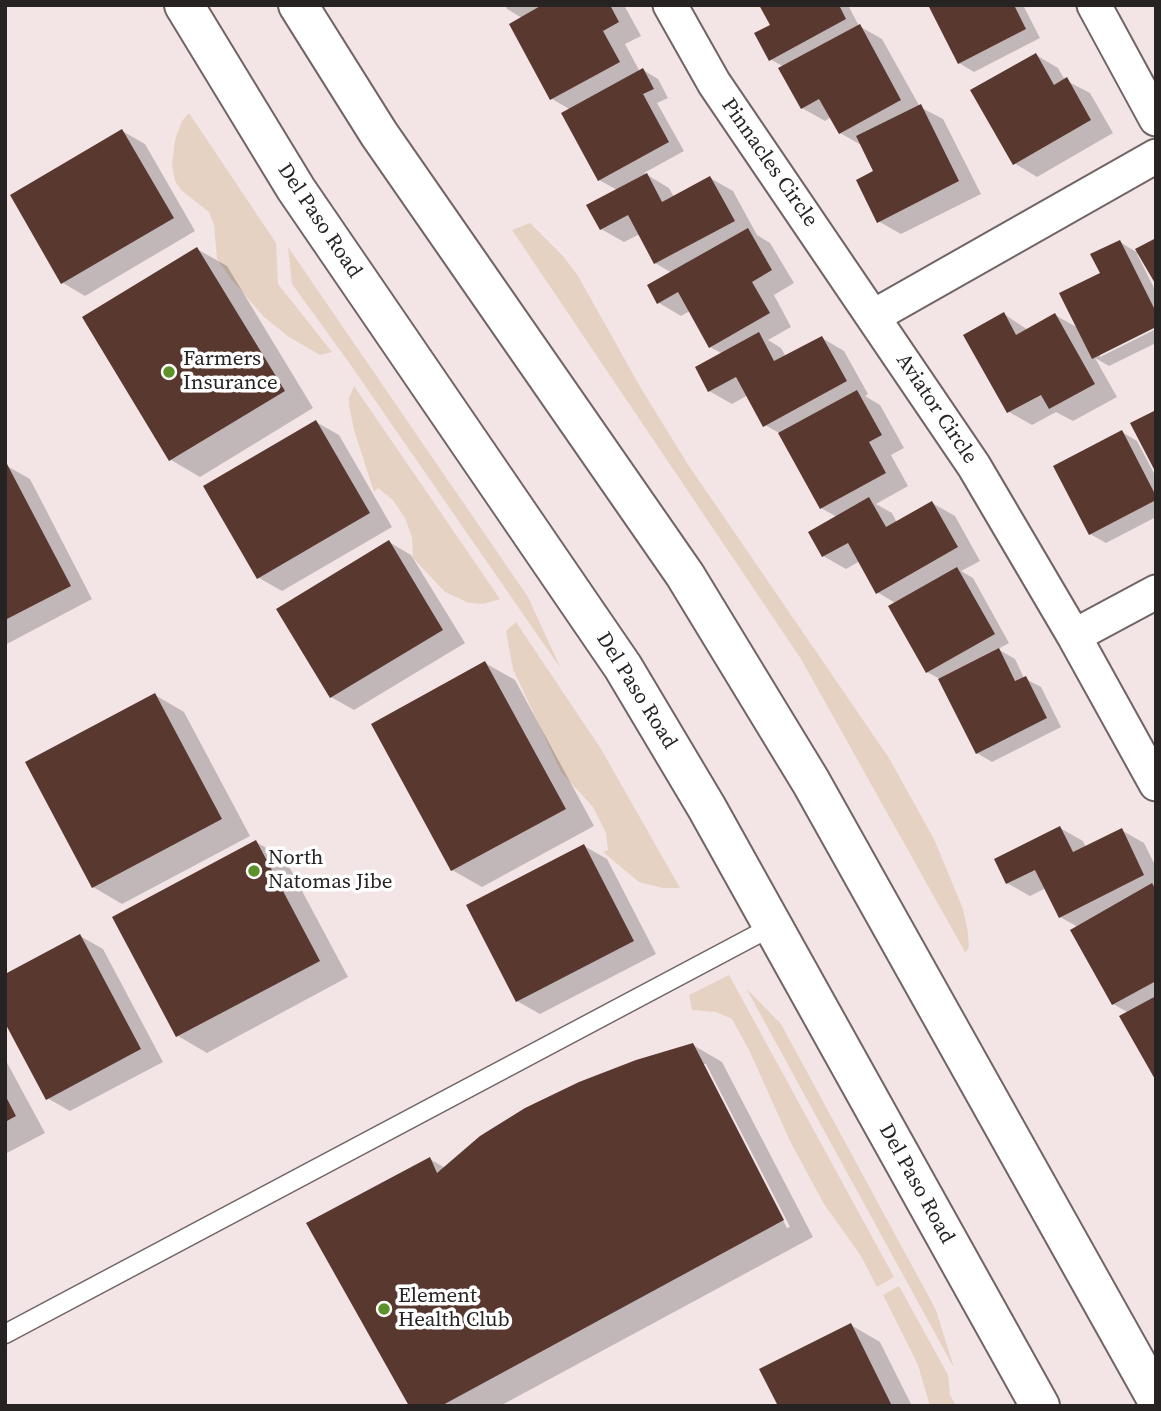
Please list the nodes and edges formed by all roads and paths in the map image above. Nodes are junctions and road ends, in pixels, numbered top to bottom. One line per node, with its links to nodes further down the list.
1 (184, 5): 11 (main road, Del Paso Road)
2 (298, 5): 13 (main road)
3 (670, 5): 7 (street, Pinnacles Circle)
4 (1094, 5): 5 (street)
5 (1156, 119)
6 (1156, 156): 7 (street)
7 (874, 316): 9 (street, Aviator Circle)
8 (1156, 592): 9 (street)
9 (1074, 636): 10 (street, Aviator Circle)
10 (1156, 784)
11 (773, 926): 12 (lane); 14 (main road, Del Paso Road)
12 (5, 1334)
13 (1156, 1398)
14 (1040, 1406)

